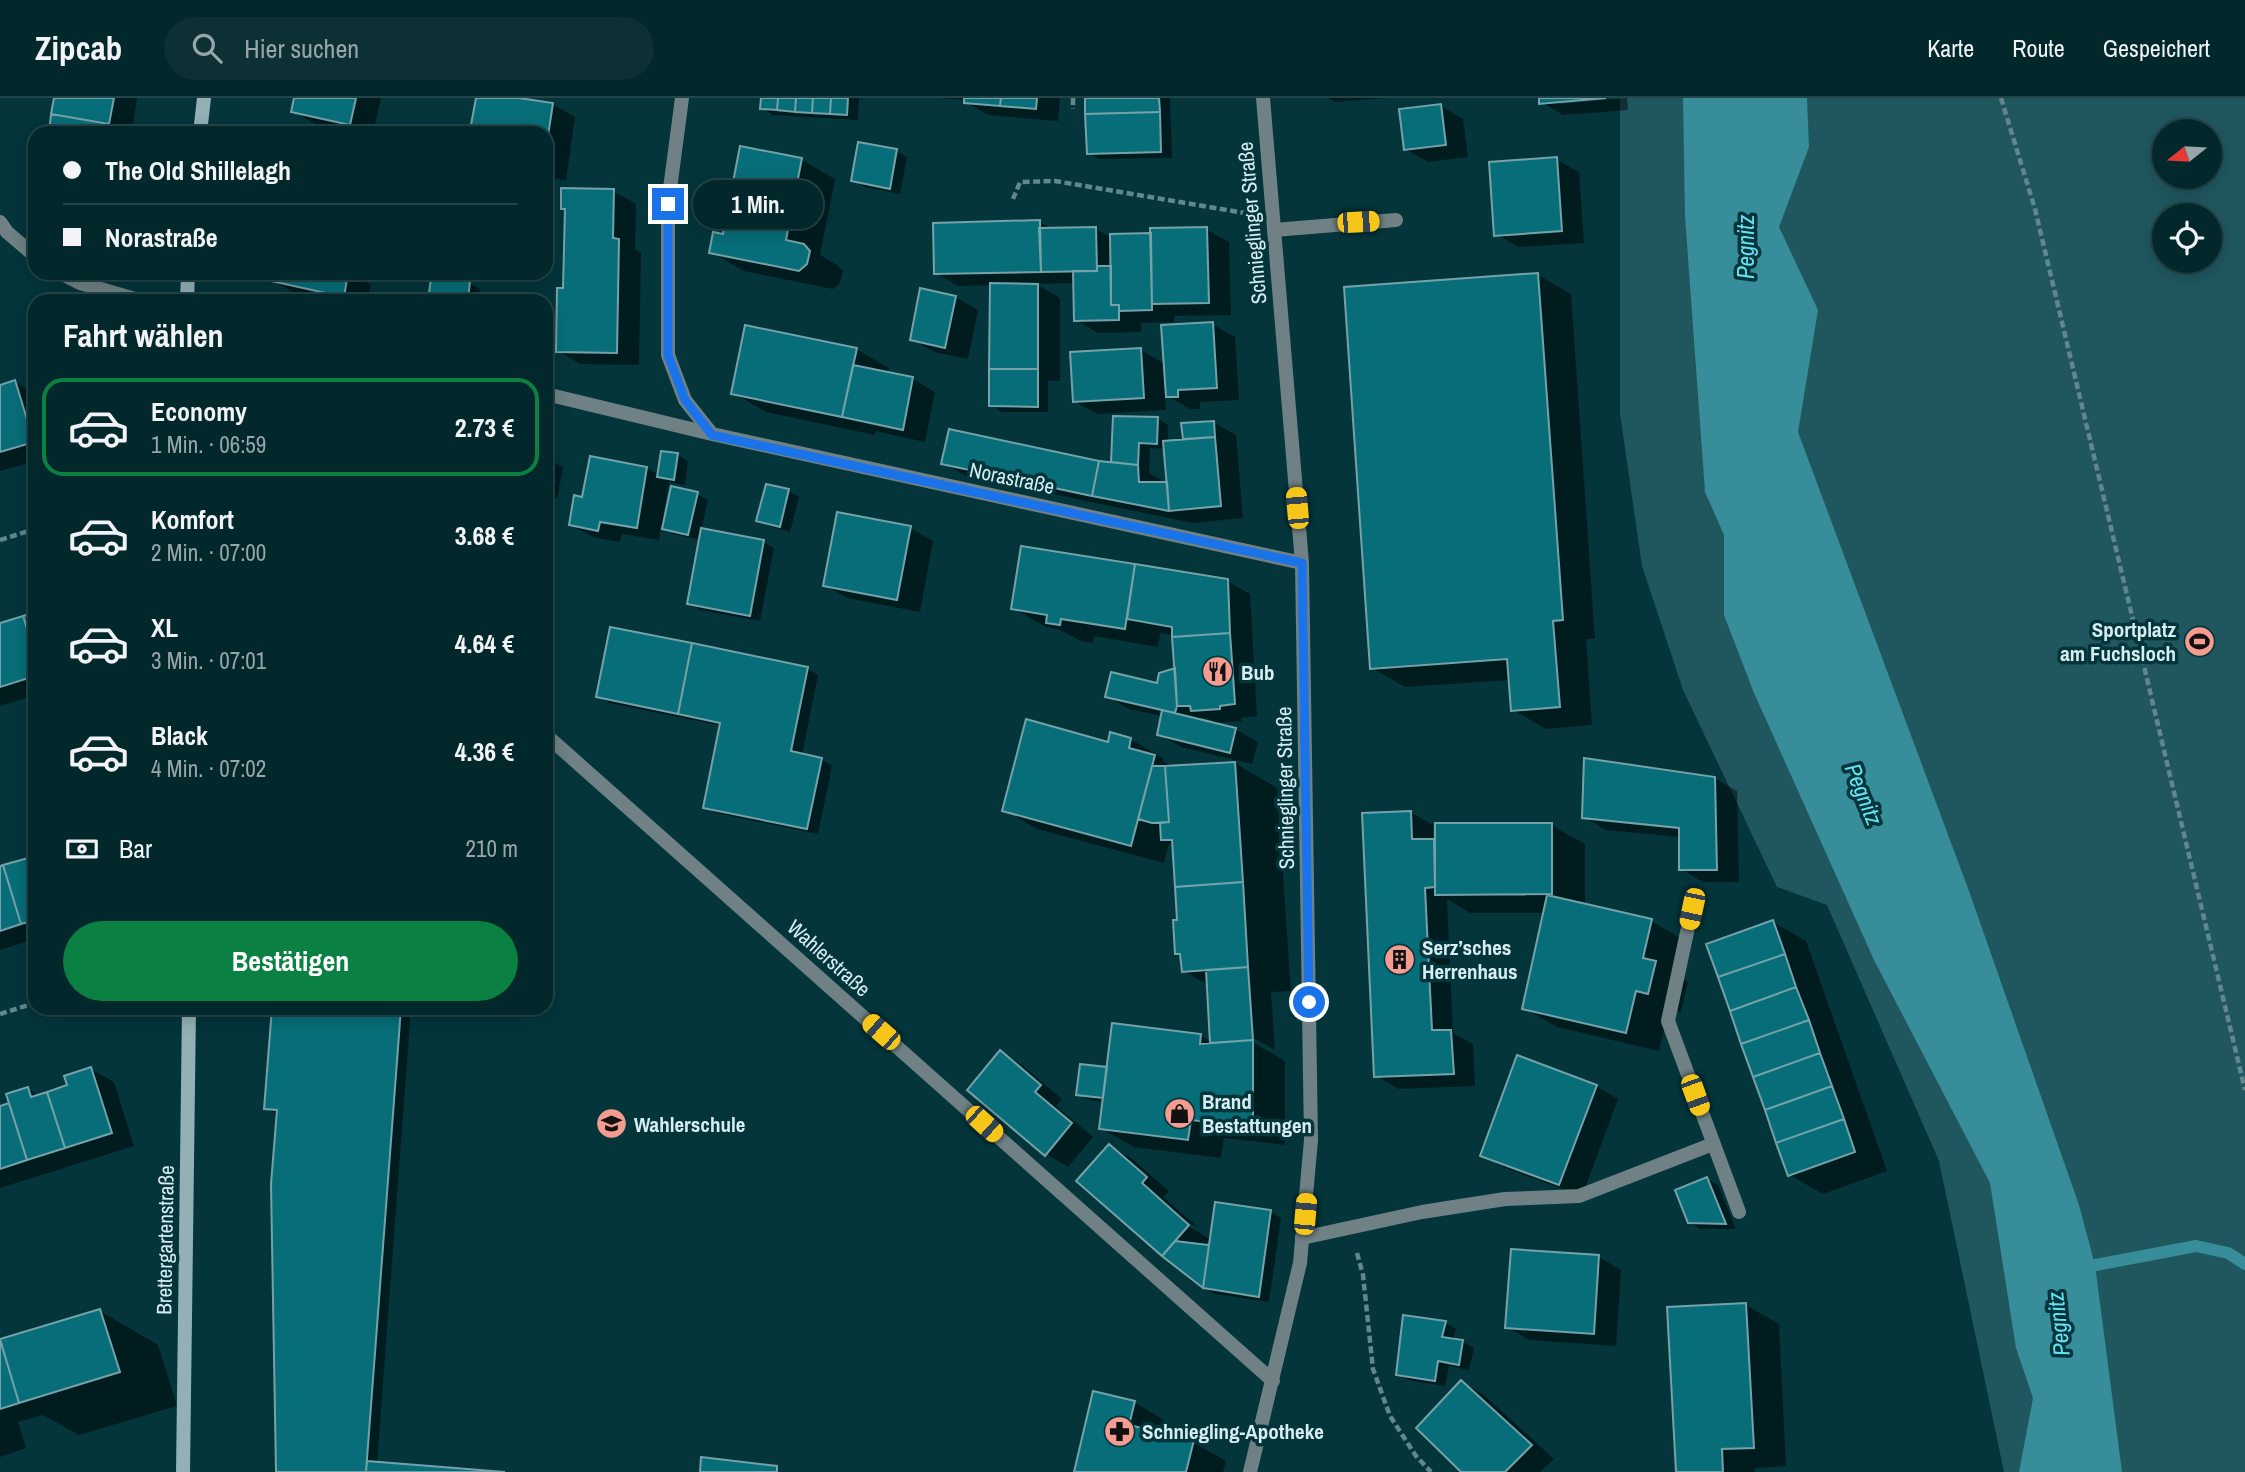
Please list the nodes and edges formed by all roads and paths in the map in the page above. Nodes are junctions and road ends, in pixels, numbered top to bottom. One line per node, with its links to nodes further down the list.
1 (204, 98): 7 (main road)
2 (682, 98): 16 (street)
3 (1073, 98): 6 (path)
4 (1263, 98): 11 (street, Schnieglinger Straße)
5 (2001, 98): 25 (path)
6 (1073, 109)
7 (201, 126)
8 (1013, 199): 11 (path)
9 (1396, 220): 11 (street)
10 (0, 222): 12 (street)
11 (1274, 224): 19 (street, Schnieglinger Straße)
12 (28, 250)
13 (74, 280): 14 (street)
14 (118, 294)
15 (553, 396): 16 (street, Norastraße)
16 (712, 435): 19 (street, Norastraße)
17 (28, 531): 18 (path)
18 (0, 540)
19 (1302, 563): 29 (street, Schnieglinger Straße)
20 (553, 741): 30 (street, Wahlerstraße)
21 (1692, 909): 26 (street)
22 (28, 1005): 23 (path)
23 (0, 1014)
24 (189, 1015): 31 (main road, Brettergartenstraße)
25 (2245, 1090)
26 (1713, 1144): 27 (street); 28 (street)
27 (1739, 1212)
28 (1350, 1228): 29 (street); 33 (path)
29 (1302, 1238): 30 (street, Schnieglinger Straße)
30 (1273, 1381): 32 (street, Schnieglinger Straße)
31 (183, 1472)
32 (1250, 1472)
33 (1432, 1472)

